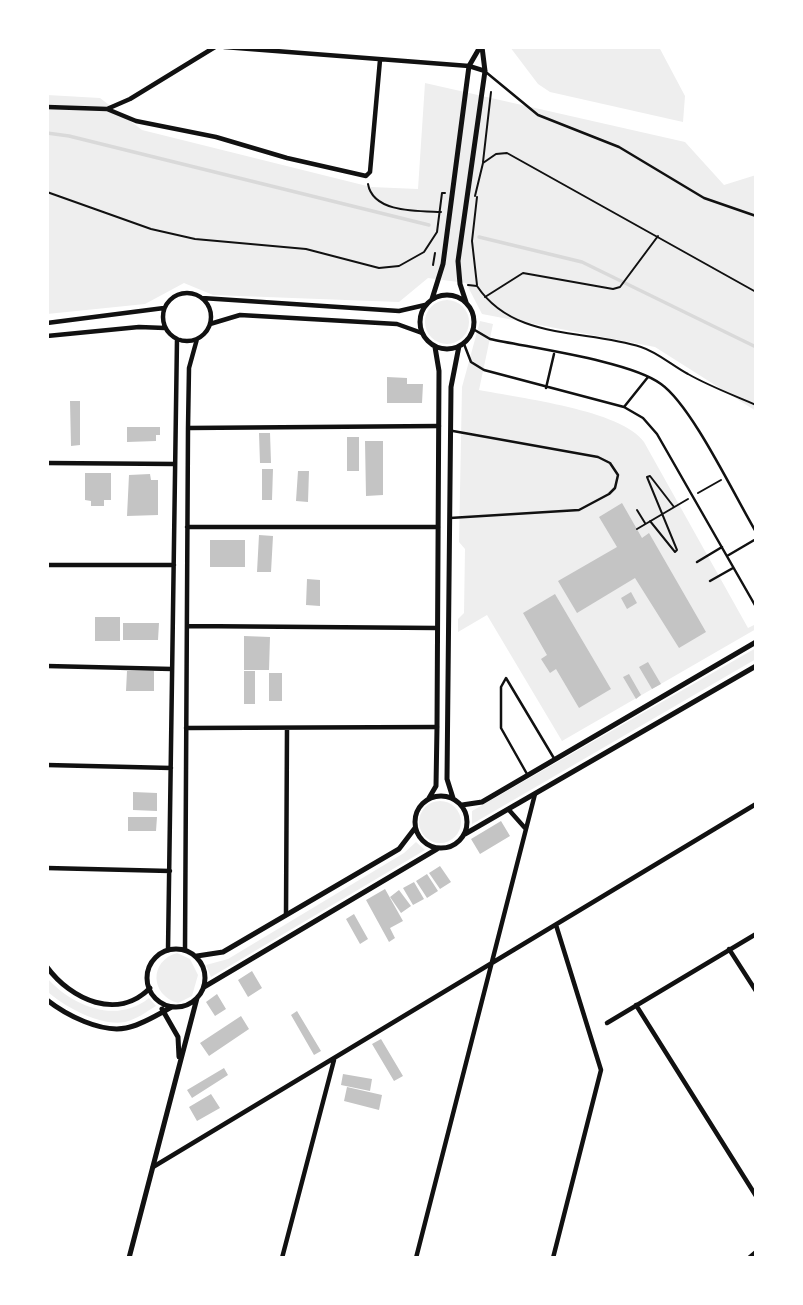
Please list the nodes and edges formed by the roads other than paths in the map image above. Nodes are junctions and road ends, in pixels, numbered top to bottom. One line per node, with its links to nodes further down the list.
1 (215, 47): 8 (street)
2 (224, 47): 4 (street)
3 (481, 47): 5 (street); 6 (street)
4 (380, 60): 5 (street); 8 (street)
5 (469, 66): 6 (street); 11 (street)
6 (485, 71): 9 (lane); 12 (street)
7 (47, 107): 8 (street)
8 (107, 109)
9 (756, 216)
10 (202, 298): 13 (street); 14 (street); 16 (street)
11 (432, 299): 12 (street); 13 (street)
12 (466, 302): 18 (street)
13 (425, 305): 19 (street)
14 (164, 308): 15 (street); 17 (street)
15 (47, 323)
16 (210, 324): 19 (street); 21 (street)
17 (165, 328): 20 (street); 22 (street)
18 (473, 329): 23 (street); 25 (lane)
19 (422, 333): 24 (street)
20 (47, 336)
21 (197, 339): 22 (street); 30 (street)
22 (177, 340): 33 (street)
23 (461, 345): 24 (street); 27 (lane); 31 (street)
24 (435, 347): 29 (street)
25 (554, 353): 26 (lane); 27 (lane)
26 (648, 376): 28 (lane); 37 (lane)
27 (546, 388): 28 (lane)
28 (624, 407): 39 (lane)
29 (439, 426): 30 (street); 36 (street)
30 (188, 428): 35 (street)
31 (450, 431): 34 (street); 34 (lane)
32 (47, 463): 33 (street)
33 (175, 464): 43 (street)
34 (450, 518): 61 (street)
35 (187, 527): 36 (street); 47 (street)
36 (438, 527): 48 (street)
37 (756, 532)
38 (756, 539): 40 (lane)
39 (722, 547): 40 (lane); 41 (lane)
40 (727, 556): 44 (lane)
41 (697, 562)
42 (47, 565): 43 (street)
43 (174, 565): 52 (street)
44 (733, 568): 45 (lane); 46 (lane)
45 (710, 581)
46 (756, 607)
47 (187, 626): 48 (street); 54 (street)
48 (437, 628): 53 (street)
49 (756, 642): 56 (street)
50 (47, 666): 52 (street)
51 (756, 666): 60 (street)
52 (173, 669): 58 (street)
53 (437, 727): 55 (street); 62 (street)
54 (186, 728): 55 (street); 75 (street)
55 (287, 729): 72 (street)
56 (555, 760): 59 (street); 59 (lane)
57 (47, 765): 58 (street)
58 (171, 768): 71 (street)
59 (528, 775): 64 (street)
60 (536, 793): 65 (street); 67 (street)
61 (453, 798): 62 (street); 64 (street)
62 (429, 799): 66 (street)
63 (756, 804): 73 (street)
64 (461, 805): 68 (street)
65 (509, 810): 67 (street); 68 (street)
66 (415, 828): 69 (street); 72 (street)
67 (526, 828): 79 (street)
68 (465, 834): 69 (street)
69 (438, 849): 81 (street)
70 (47, 868): 71 (street)
71 (170, 871): 77 (street)
72 (286, 915): 78 (street)
73 (556, 925): 79 (street); 99 (street)
74 (756, 934): 76 (street)
75 (185, 949): 77 (street); 78 (street)
76 (729, 949): 83 (street); 87 (street)
77 (168, 950): 82 (street)
78 (197, 956): 81 (street)
79 (492, 961): 91 (street); 98 (street)
80 (47, 967): 82 (street)
81 (204, 987): 84 (street)
82 (150, 988): 86 (street)
83 (756, 991)
84 (197, 998): 88 (street); 92 (street)
85 (47, 1000): 89 (street)
86 (157, 1000): 88 (street); 89 (street)
87 (636, 1005): 90 (street); 94 (street)
88 (172, 1007): 89 (street)
89 (164, 1011): 92 (street)
90 (607, 1023)
91 (334, 1060): 93 (street); 97 (street)
92 (178, 1071): 93 (street)
93 (153, 1167): 96 (street)
94 (756, 1196)
95 (756, 1252): 100 (street)
96 (129, 1258)
97 (282, 1258)
98 (416, 1258)
99 (553, 1258)
100 (749, 1258)

